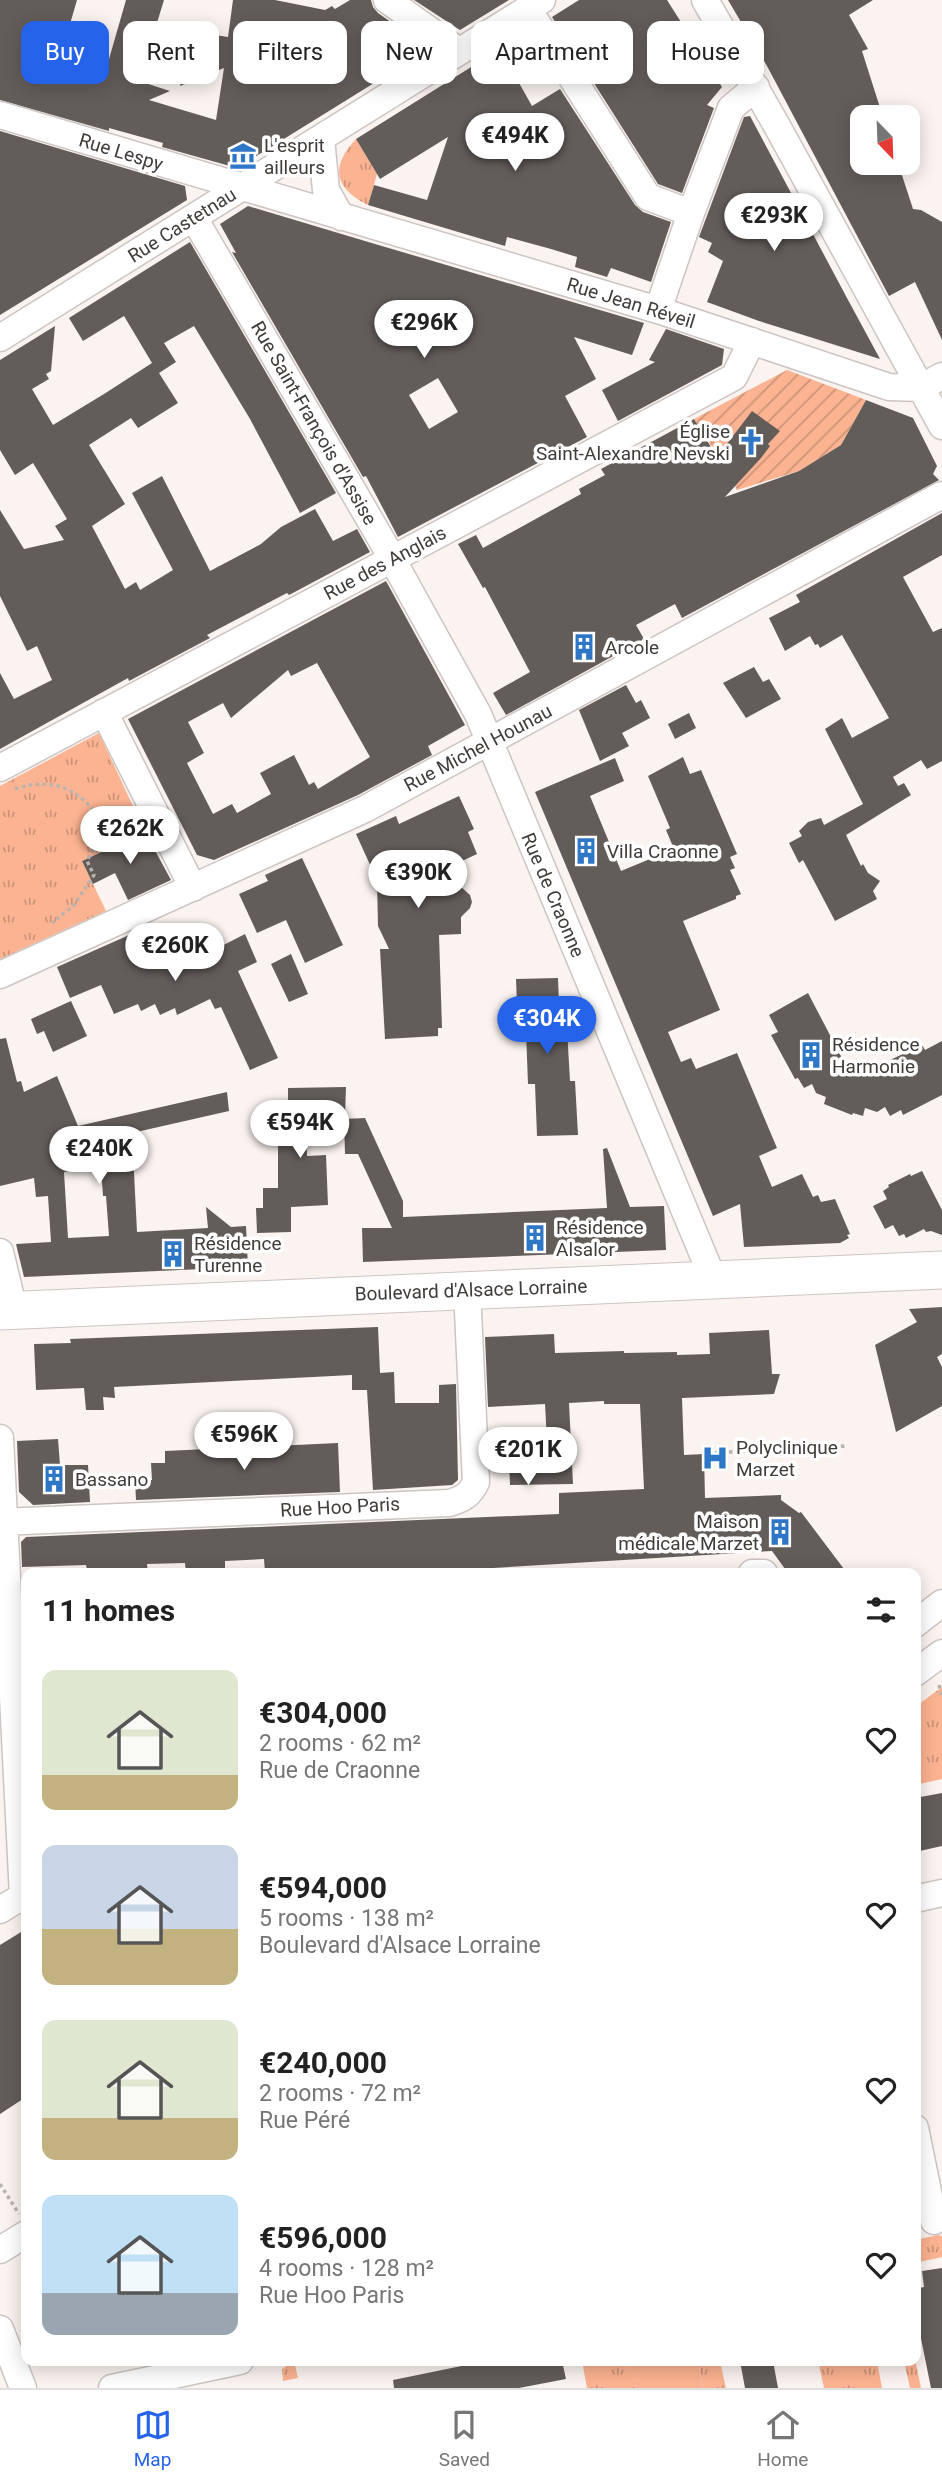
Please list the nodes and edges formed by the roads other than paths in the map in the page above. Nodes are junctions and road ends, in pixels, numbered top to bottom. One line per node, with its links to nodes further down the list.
1 (387, 0): 4 (street)
2 (705, 0): 5 (street)
3 (535, 5): 4 (street, Rue Castetnau); 9 (street)
4 (459, 51): 7 (street, Rue Castetnau)
5 (756, 87): 9 (street); 15 (street)
6 (0, 115): 8 (street, Rue Lespy)
7 (321, 138): 8 (street, Rue Castetnau); 10 (street)
8 (242, 188): 10 (street, Rue Jean Réveil); 11 (street, Rue Castetnau)
9 (691, 214): 12 (street)
10 (341, 217): 12 (street, Rue Jean Réveil)
11 (194, 218): 13 (street, Rue Castetnau); 19 (street, Rue Saint-François d'Assise)
12 (658, 310): 14 (street, Rue Jean Réveil)
13 (0, 338)
14 (752, 341): 15 (street, Rue Jean Réveil); 19 (street, Rue des Anglais)
15 (931, 382): 16 (street); 17 (street)
16 (942, 403)
17 (942, 426)
18 (942, 495): 21 (street, Rue Michel Hounau)
19 (392, 559): 20 (street, Rue des Anglais); 21 (street, Rue Saint-François d'Assise)
20 (104, 712): 22 (street, Rue des Anglais); 23 (street)
21 (489, 742): 23 (street, Rue Michel Hounau); 27 (street, Rue de Craonne)
22 (6, 779)
23 (193, 888): 24 (street, Rue Michel Hounau)
24 (0, 975)
25 (0, 1252): 29 (street)
26 (942, 1270): 27 (main road, Boulevard d'Alsace Lorraine)
27 (714, 1281): 28 (main road, Boulevard d'Alsace Lorraine)
28 (467, 1290): 29 (main road, Boulevard d'Alsace Lorraine); 31 (street, Rue Hoo Paris)
29 (7, 1310)
30 (0, 1438): 31 (street)
31 (2, 1522): 36 (street)
32 (942, 1604): 33 (street)
33 (921, 1620)
34 (942, 1653): 35 (street)
35 (921, 1669)
36 (21, 1844)
37 (942, 1894): 39 (street)
38 (21, 1897): 40 (street)
39 (921, 1898)
40 (0, 1910)
41 (921, 2165): 42 (street)
42 (930, 2221)
43 (21, 2228): 44 (street)
44 (0, 2250)
45 (0, 2329): 47 (street)
46 (216, 2366): 48 (street)
47 (23, 2388)
48 (112, 2388)

